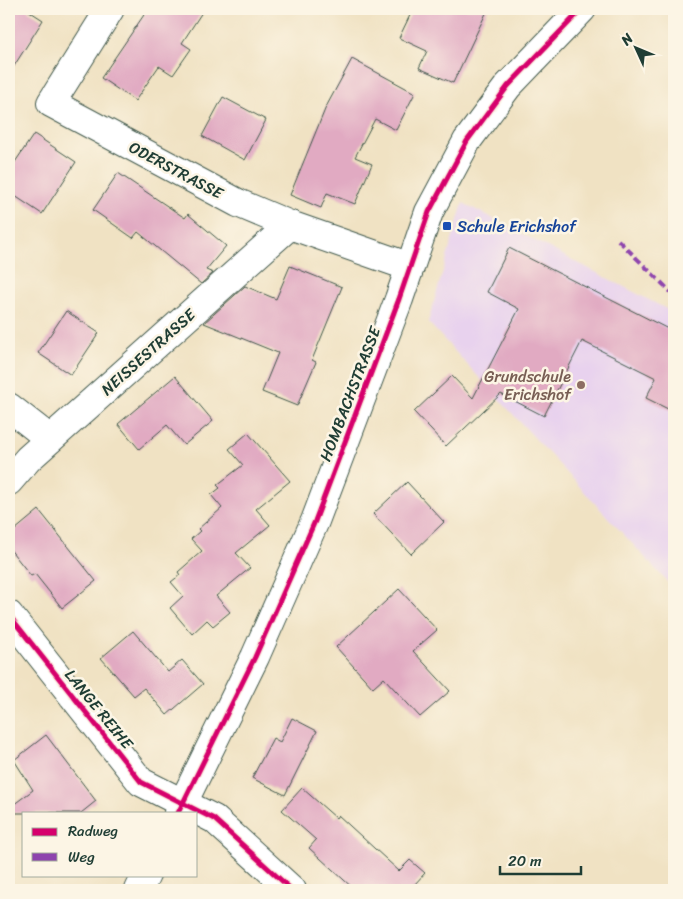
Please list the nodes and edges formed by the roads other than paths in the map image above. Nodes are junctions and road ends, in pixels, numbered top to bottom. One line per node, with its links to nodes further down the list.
1 (110, 9): 3 (street, ODERSTRASSE)
2 (582, 9): 4 (street, HOMBACHSTRASSE)
3 (290, 225): 4 (street, ODERSTRASSE); 6 (street, NEISSESTRASSE)
4 (410, 267): 9 (street, HOMBACHSTRASSE)
5 (9, 407): 6 (street)
6 (50, 439): 7 (street, NEISSESTRASSE)
7 (9, 481)
8 (9, 614): 9 (street, LANGE REIHE)
9 (180, 809)
10 (198, 814): 13 (street, LANGE REIHE)
11 (146, 876): 12 (street)
12 (139, 890)
13 (292, 890)

